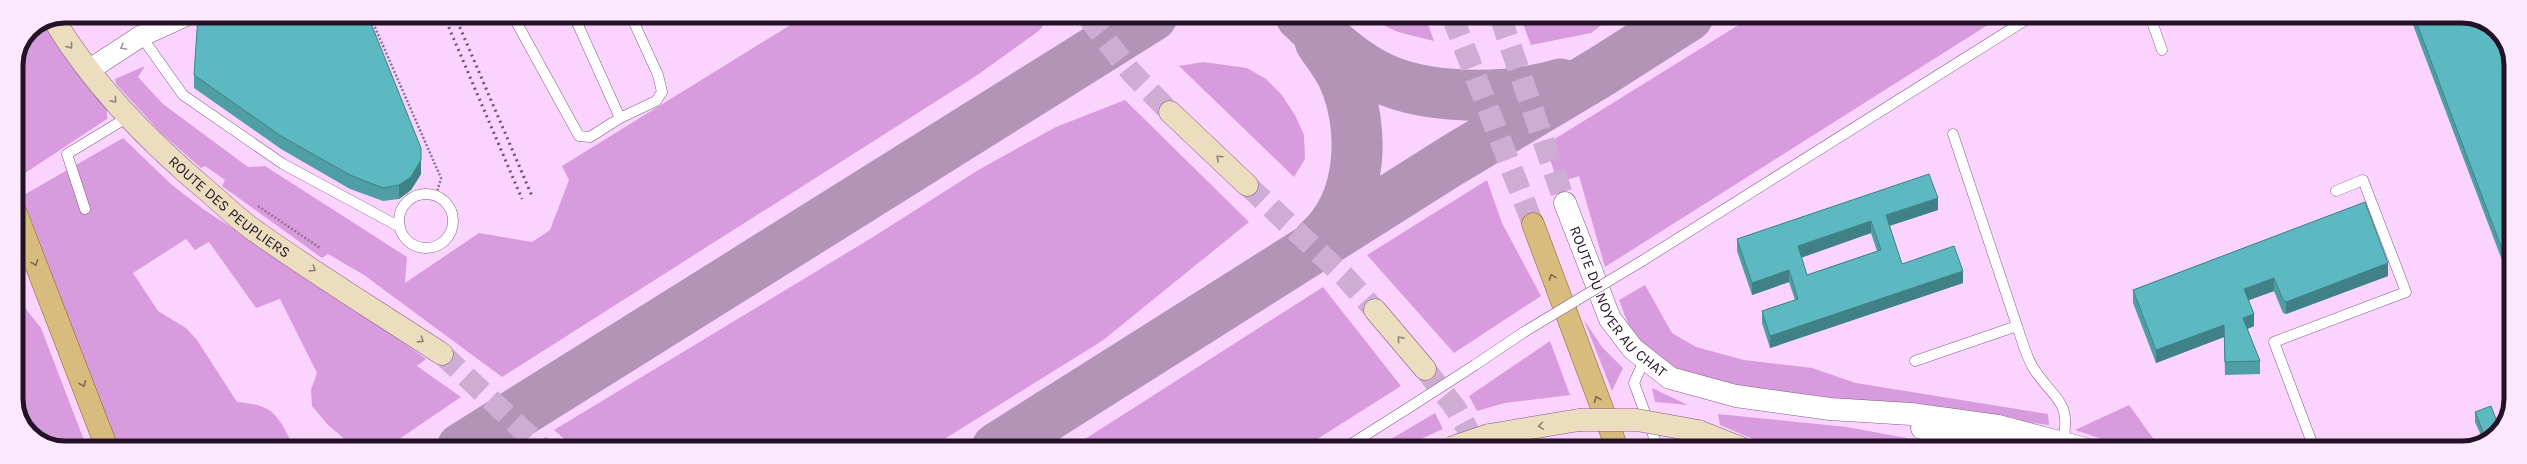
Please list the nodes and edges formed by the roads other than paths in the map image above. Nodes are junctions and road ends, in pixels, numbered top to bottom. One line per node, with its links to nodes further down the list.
1 (170, 23): 8 (street)
2 (517, 23): 13 (lane)
3 (577, 23): 13 (lane)
4 (634, 23): 13 (lane)
5 (2021, 23): 31 (lane, bridge)
6 (2152, 23): 9 (lane)
7 (57, 24): 10 (main road, ROUTE DES PEUPLIERS, one-way to 10)
8 (142, 36): 10 (street, one-way to 10); 20 (lane)
9 (2162, 50)
10 (89, 70): 12 (main road, ROUTE DES PEUPLIERS, one-way to 12)
11 (1170, 112): 15 (main road, one-way to 11)
12 (128, 117): 18 (lane); 24 (main road, ROUTE DES PEUPLIERS, one-way to 24)
13 (620, 118)
14 (1953, 134): 23 (lane)
15 (1247, 185)
16 (2336, 191): 40 (lane)
17 (1565, 203): 25 (street, ROUTE DU NOYER AU CHAT)
18 (85, 209)
19 (1533, 224): 33 (main road, one-way to 19)
20 (400, 227): 20 (lane)
21 (23, 231): 30 (main road, one-way to 30)
22 (1375, 310): 27 (main road, one-way to 22)
23 (2017, 326): 26 (lane); 39 (lane)
24 (442, 354)
25 (1644, 358): 28 (street, ROUTE DU NOYER AU CHAT); 34 (lane)
26 (1915, 361)
27 (1425, 369)
28 (1830, 409): 29 (street, ROUTE DU NOYER AU CHAT); 38 (street, ROUTE DU NOYER AU CHAT)
29 (1939, 432): 36 (street, ROUTE DU NOYER AU CHAT); 37 (lane)
30 (104, 441)
31 (1356, 441)
32 (1471, 441): 35 (main road, one-way to 32, bridge)
33 (1613, 441)
34 (1655, 441)
35 (1723, 441)
36 (1980, 441)
37 (2018, 441)
38 (2060, 441)
39 (2071, 441)
40 (2311, 441)

